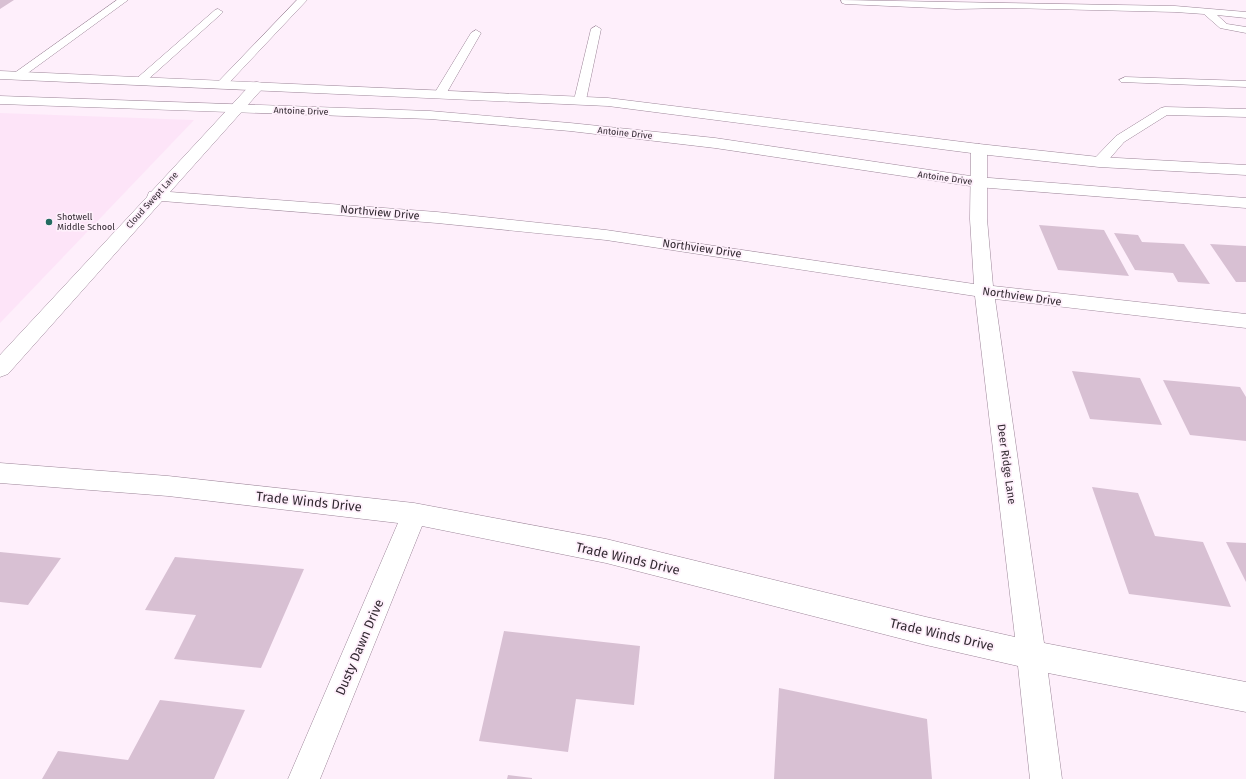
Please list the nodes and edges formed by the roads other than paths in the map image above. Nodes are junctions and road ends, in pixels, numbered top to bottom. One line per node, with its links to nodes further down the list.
1 (123, 0): 11 (lane)
2 (302, 0): 14 (lane)
3 (845, 1): 5 (lane)
4 (218, 12): 13 (lane)
5 (1208, 12): 6 (lane); 8 (lane)
6 (1246, 15)
7 (596, 29): 19 (lane)
8 (1246, 30)
9 (476, 33): 17 (lane)
10 (0, 75): 11 (street)
11 (17, 76): 13 (street)
12 (1124, 80): 15 (lane)
13 (140, 81): 14 (street)
14 (222, 84): 16 (street)
15 (1246, 84)
16 (257, 86): 17 (street); 20 (street, Cloud Swept Lane)
17 (440, 94): 19 (street)
18 (0, 100): 20 (street, Antoine Drive)
19 (580, 100): 22 (street)
20 (237, 108): 25 (street, Antoine Drive); 26 (street, Cloud Swept Lane)
21 (1246, 113): 23 (lane)
22 (979, 149): 23 (street); 25 (street, Deer Ridge Lane)
23 (1100, 162): 24 (street)
24 (1246, 170)
25 (977, 182): 27 (street, Antoine Drive); 28 (street, Deer Ridge Lane)
26 (155, 196): 28 (street, Northview Drive); 30 (street, Cloud Swept Lane)
27 (1246, 203)
28 (983, 291): 29 (street, Northview Drive); 33 (street, Deer Ridge Lane)
29 (1246, 321)
30 (0, 369)
31 (0, 473): 32 (street, Trade Winds Drive)
32 (414, 514): 33 (street, Trade Winds Drive); 35 (street, Dusty Dawn Drive)
33 (1032, 655): 34 (street, Trade Winds Drive); 36 (street, Deer Ridge Lane)
34 (1246, 698)
35 (304, 779)
36 (1046, 779)

